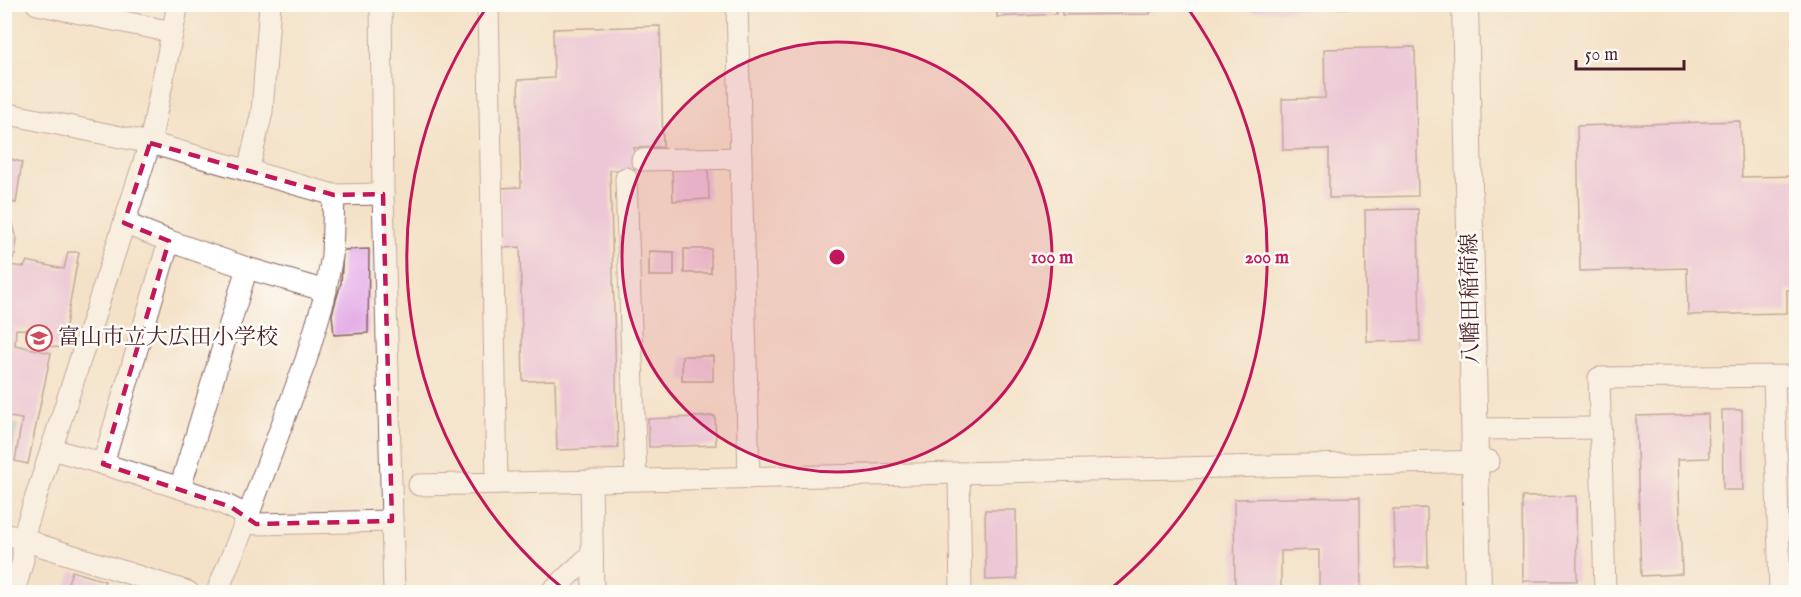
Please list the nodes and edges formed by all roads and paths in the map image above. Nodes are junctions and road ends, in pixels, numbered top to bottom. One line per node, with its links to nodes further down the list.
1 (37, 4): 9 (street)
2 (178, 4): 9 (street)
3 (270, 4): 14 (street)
4 (381, 4): 16 (street)
5 (488, 4): 33 (street)
6 (737, 4): 12 (street)
7 (1465, 4): 25 (main road, 八幡田稲荷線)
8 (1479, 4): 25 (main road, 八幡田稲荷線)
9 (172, 32): 11 (street)
10 (4, 113): 11 (street)
11 (150, 143): 14 (street); 18 (street)
12 (741, 158): 13 (street); 30 (street)
13 (642, 160)
14 (248, 171): 17 (street)
15 (626, 178): 31 (street)
16 (383, 194): 17 (street); 37 (street)
17 (334, 195): 21 (street)
18 (124, 224): 19 (street); 26 (street)
19 (169, 241): 20 (street); 28 (street)
20 (248, 268): 21 (street); 35 (street)
21 (326, 291): 36 (street)
22 (1797, 376): 23 (street)
23 (1774, 377): 24 (street); 50 (street)
24 (1600, 428): 25 (street); 49 (street)
25 (1481, 429): 27 (main road, 八幡田稲荷線)
26 (52, 449): 28 (street); 38 (street)
27 (1483, 461): 29 (street); 47 (main road, 八幡田稲荷線); 48 (main road, 八幡田稲荷線)
28 (103, 464): 35 (street)
29 (959, 474): 30 (street); 46 (street)
30 (749, 478): 31 (street)
31 (636, 480): 32 (street)
32 (591, 481): 33 (street); 39 (street)
33 (496, 483): 34 (street)
34 (419, 485)
35 (180, 488): 36 (street)
36 (248, 516): 37 (street); 42 (street)
37 (392, 521): 43 (street)
38 (14, 536): 40 (street); 41 (street)
39 (592, 554): 44 (street); 45 (street)
40 (14, 592)
41 (188, 592)
42 (217, 592)
43 (394, 592)
44 (551, 592)
45 (593, 592)
46 (961, 592)
47 (1478, 592)
48 (1492, 592)
49 (1605, 592)
50 (1780, 592)

